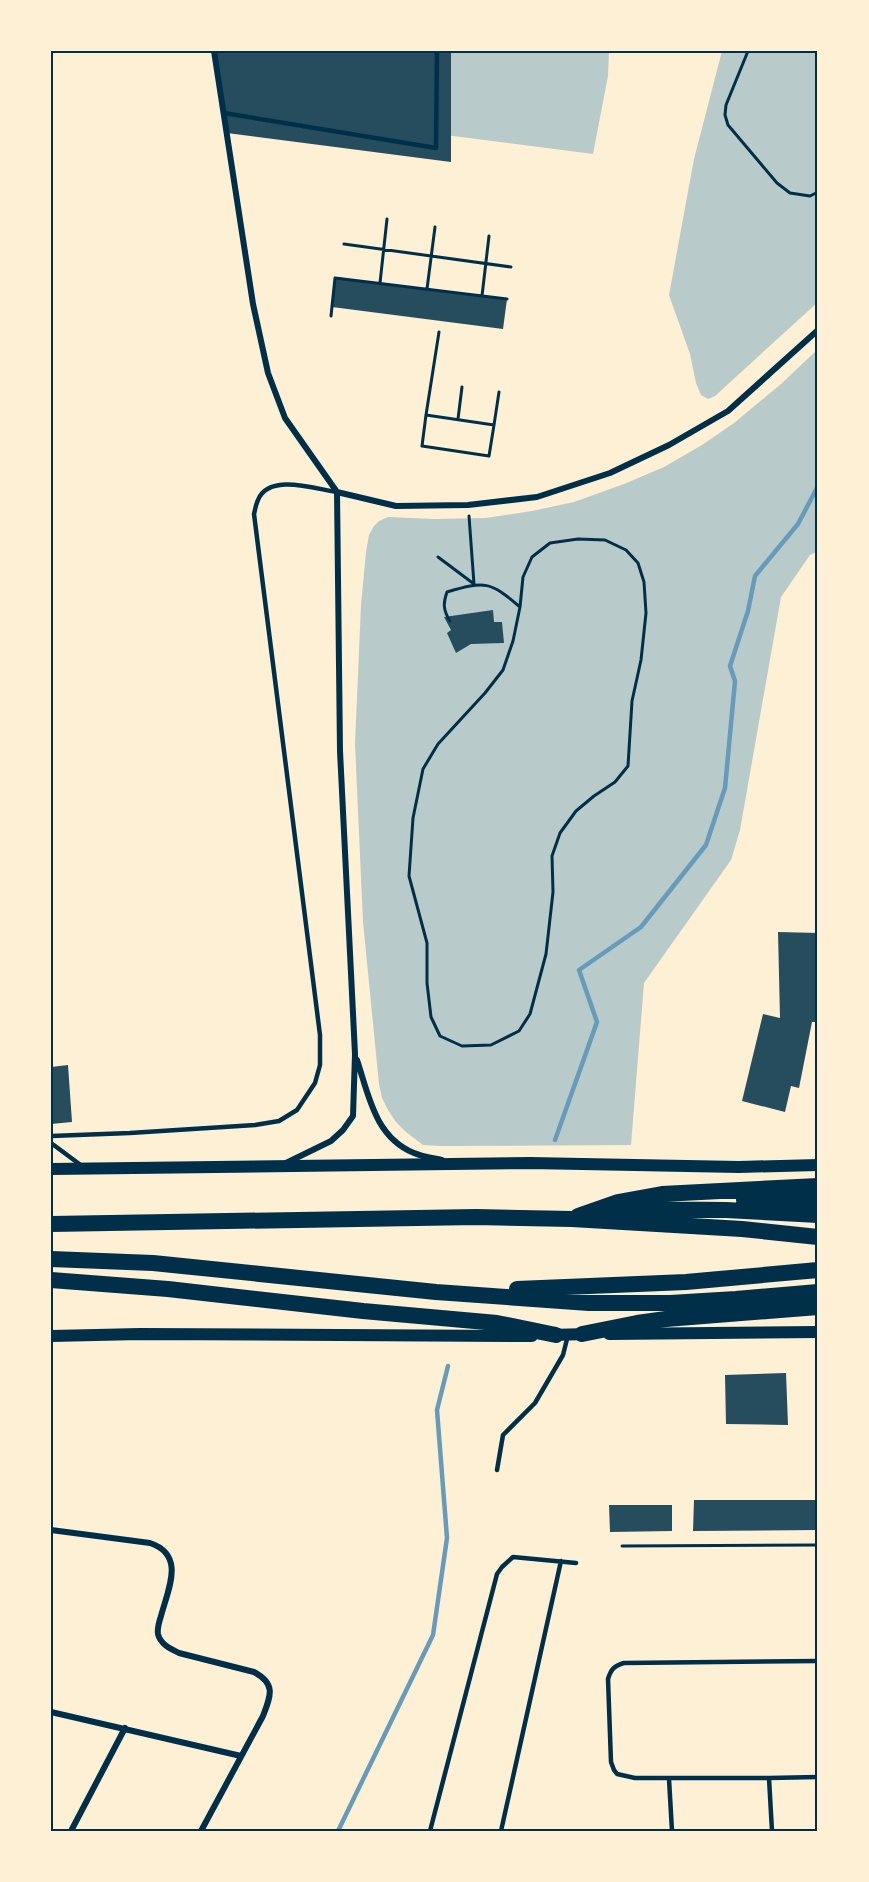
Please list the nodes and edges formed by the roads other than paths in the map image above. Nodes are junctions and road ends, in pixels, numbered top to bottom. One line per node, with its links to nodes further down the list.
1 (214, 51): 3 (street)
2 (437, 51): 3 (lane)
3 (224, 113): 5 (street)
4 (818, 330): 5 (street)
5 (336, 492): 6 (street); 7 (lane)
6 (355, 1054): 9 (street); 11 (street)
7 (51, 1136)
8 (51, 1143): 13 (lane)
9 (460, 1164): 10 (main road); 11 (main road)
10 (818, 1165)
11 (281, 1166): 13 (main road)
12 (51, 1169): 13 (main road)
13 (87, 1169)
14 (818, 1186): 18 (highway)
15 (818, 1202): 16 (highway)
16 (626, 1209): 17 (highway); 18 (highway)
17 (818, 1215)
18 (572, 1219): 19 (highway); 20 (highway)
19 (51, 1224)
20 (818, 1237)
21 (51, 1259): 24 (highway)
22 (818, 1270): 24 (highway)
23 (51, 1280): 27 (highway)
24 (435, 1292): 25 (highway)
25 (818, 1292)
26 (818, 1307): 29 (highway)
27 (498, 1329): 29 (highway); 30 (main road)
28 (818, 1332): 29 (main road)
29 (569, 1335): 31 (lane)
30 (51, 1336)
31 (497, 1470)
32 (51, 1530): 38 (street)
33 (561, 1561): 34 (lane); 44 (lane); 45 (lane)
34 (576, 1563)
35 (818, 1661): 41 (lane)
36 (51, 1712): 37 (street)
37 (125, 1728): 38 (street); 42 (street)
38 (241, 1756): 43 (street)
39 (818, 1777): 40 (lane)
40 (769, 1778): 41 (lane); 47 (lane)
41 (669, 1779): 46 (lane)
42 (71, 1831)
43 (201, 1831)
44 (430, 1831)
45 (501, 1831)
46 (672, 1831)
47 (772, 1831)

